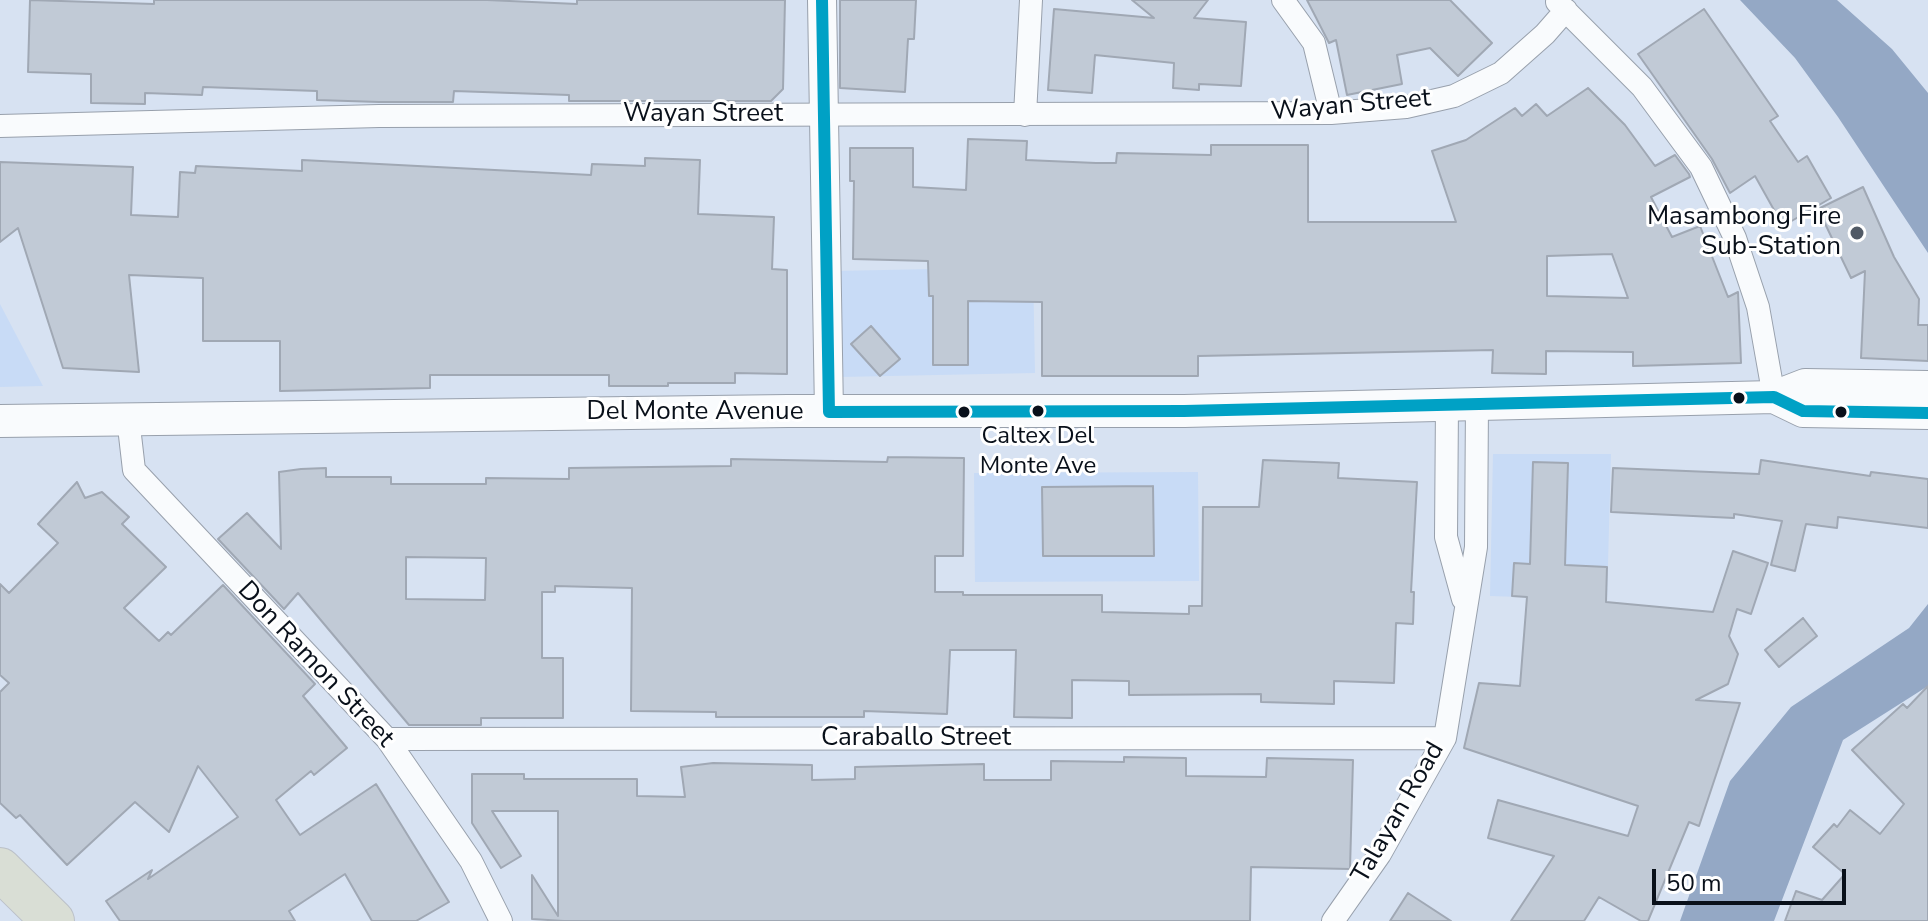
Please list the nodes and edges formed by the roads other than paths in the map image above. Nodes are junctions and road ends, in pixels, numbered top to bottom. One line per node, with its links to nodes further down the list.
1 (822, 0): 6 (street)
2 (1031, 0): 7 (street)
3 (1283, 0): 5 (street)
4 (1560, 5): 5 (street, Wayan Street); 9 (street)
5 (1331, 113): 7 (street, Wayan Street)
6 (823, 115): 7 (street, Wayan Street); 8 (street, Wayan Street); 12 (street)
7 (1025, 115)
8 (0, 126)
9 (1774, 397): 10 (main road, Del Monte Avenue); 11 (main road, Del Monte Avenue)
10 (1924, 400)
11 (1462, 404): 12 (main road, Del Monte Avenue); 15 (street, Talayan Road)
12 (829, 412): 13 (main road, Del Monte Avenue)
13 (128, 418): 14 (main road, Del Monte Avenue); 16 (street, Don Ramon Street)
14 (0, 421)
15 (1445, 738): 16 (street, Caraballo Street); 20 (street, Talayan Road)
16 (387, 739): 19 (street, Don Ramon Street)
17 (0, 869): 18 (highway)
18 (53, 921)
19 (501, 921)
20 (1333, 921)

